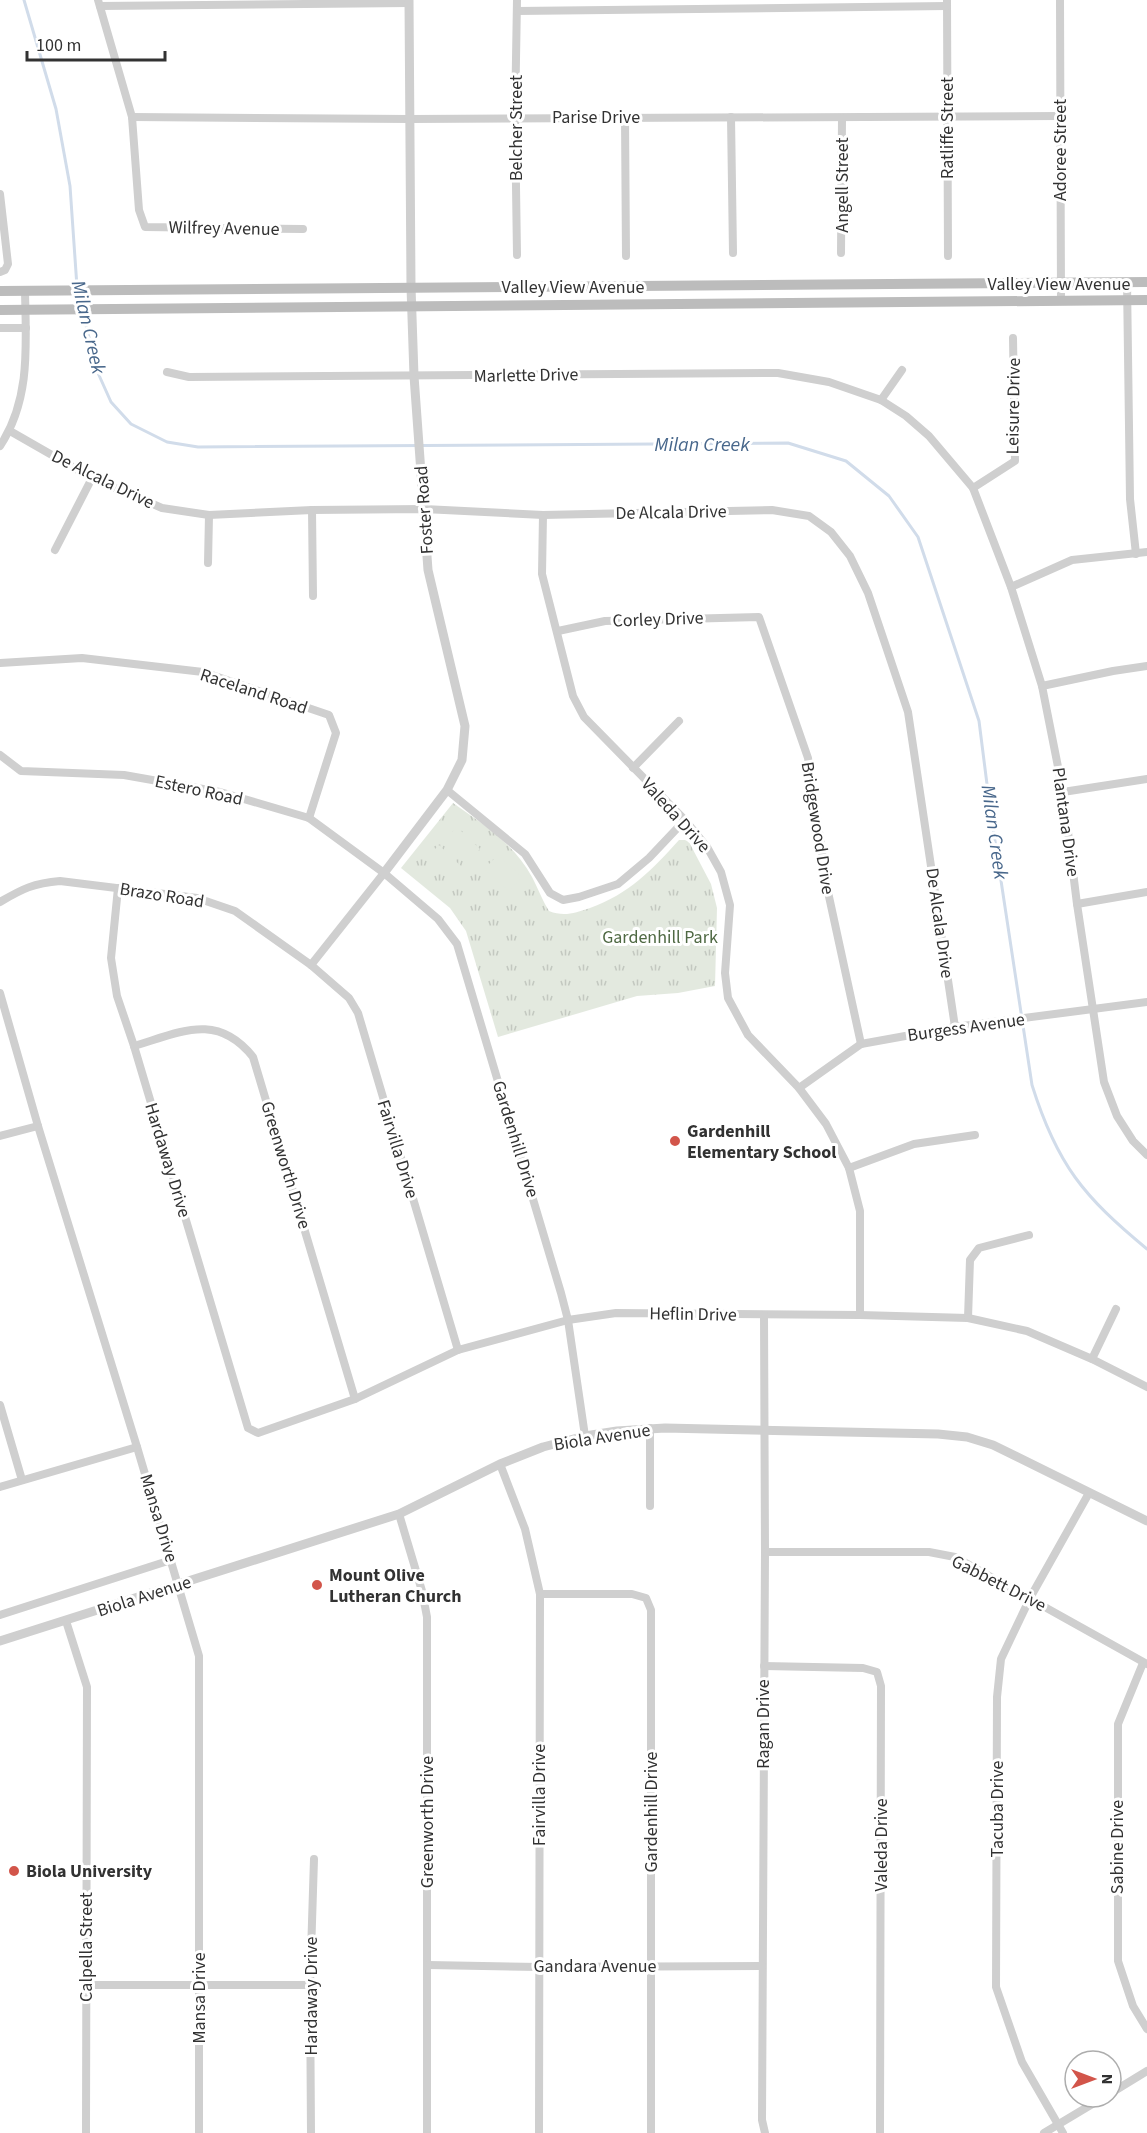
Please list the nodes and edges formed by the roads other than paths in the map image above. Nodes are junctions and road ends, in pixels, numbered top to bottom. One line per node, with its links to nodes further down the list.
1 (517, 0): 6 (street, Belcher Street)
2 (1060, 0): 7 (street, Adoree Street)
3 (409, 2): 4 (street); 14 (street, Foster Road)
4 (99, 3): 8 (street)
5 (947, 3): 6 (street); 11 (street, Ratliffe Street)
6 (517, 11): 12 (street, Belcher Street)
7 (1060, 116): 11 (street, Parise Drive); 23 (street, Adoree Street)
8 (132, 117): 14 (street, Parise Drive); 16 (street, Wilfrey Avenue)
9 (625, 117): 10 (street, Parise Drive); 12 (street, Parise Drive); 20 (street)
10 (731, 117): 13 (street, Parise Drive); 17 (street)
11 (946, 117): 13 (street, Parise Drive); 21 (street, Ratliffe Street)
12 (515, 118): 14 (street, Parise Drive); 19 (street, Belcher Street)
13 (842, 118): 18 (street, Angell Street)
14 (410, 119): 26 (street, Foster Road)
15 (0, 194): 22 (street)
16 (303, 229)
17 (733, 253)
18 (841, 253)
19 (517, 255)
20 (626, 256)
21 (948, 256)
22 (2, 271)
23 (1060, 282): 24 (main road, Valley View Avenue); 26 (main road, Valley View Avenue); 31 (street, Adoree Street)
24 (1127, 282): 25 (main road, Valley View Avenue); 29 (street)
25 (1147, 282)
26 (411, 287): 28 (main road, Valley View Avenue); 32 (street, Foster Road)
27 (0, 291): 28 (main road, Valley View Avenue)
28 (25, 291): 33 (street)
29 (1127, 300): 30 (main road, Valley View Avenue); 31 (main road, Valley View Avenue); 52 (street)
30 (1147, 300)
31 (1060, 301): 32 (main road, Valley View Avenue)
32 (412, 305): 33 (main road, Valley View Avenue); 40 (street, Foster Road)
33 (25, 309): 34 (main road, Valley View Avenue); 36 (street)
34 (0, 310)
35 (0, 328): 36 (street)
36 (26, 328): 42 (street)
37 (1014, 338): 45 (street, Leisure Drive)
38 (902, 370): 41 (street)
39 (167, 372): 40 (street, Marlette Drive)
40 (414, 376): 41 (street, Marlette Drive); 47 (street, Foster Road)
41 (881, 400): 45 (street, Marlette Drive)
42 (10, 431): 43 (street); 44 (street, De Alcala Drive)
43 (0, 446)
44 (92, 478): 48 (street, De Alcala Drive); 50 (street)
45 (973, 488): 54 (street, Plantana Drive)
46 (312, 510): 47 (street, De Alcala Drive); 48 (street, De Alcala Drive); 55 (street)
47 (423, 510): 49 (street, De Alcala Drive); 65 (street, Foster Road)
48 (209, 515): 53 (street)
49 (543, 515): 57 (street, Valeda Drive); 79 (street, De Alcala Drive)
50 (55, 550)
51 (1147, 552): 52 (street)
52 (1136, 554): 54 (street)
53 (208, 563)
54 (1011, 587): 60 (street, Plantana Drive)
55 (313, 596)
56 (759, 617): 57 (street, Corley Drive); 80 (street, Bridgewood Drive)
57 (558, 631): 63 (street, Valeda Drive)
58 (0, 663): 67 (street, Raceland Road)
59 (1147, 666): 60 (street)
60 (1042, 686): 66 (street, Plantana Drive)
61 (679, 721): 63 (street)
62 (0, 755): 67 (street, Estero Road)
63 (633, 768): 68 (street, Valeda Drive)
64 (1147, 779): 66 (street)
65 (447, 790): 68 (street); 69 (street, Foster Road)
66 (1063, 792): 73 (street, Plantana Drive)
67 (309, 818): 69 (street, Estero Road)
68 (685, 820): 82 (street, Valeda Drive)
69 (384, 873): 74 (street, Foster Road); 93 (street, Gardenhill Drive)
70 (118, 888): 72 (street, Brazo Road); 74 (street, Brazo Road); 81 (street, Hardaway Drive)
71 (1147, 892): 73 (street)
72 (0, 902)
73 (1077, 904): 78 (street, Plantana Drive)
74 (311, 965): 94 (street, Fairvilla Drive)
75 (0, 993): 76 (street, Mansa Drive)
76 (1, 1002): 83 (street, Mansa Drive)
77 (1147, 1002): 78 (street, Burgess Avenue)
78 (1093, 1010): 79 (street, Burgess Avenue); 86 (street, Plantana Drive)
79 (955, 1027): 80 (street, Burgess Avenue)
80 (861, 1044): 82 (street, Burgess Avenue)
81 (134, 1046): 97 (street, Greenworth Drive); 99 (street, Hardaway Drive)
82 (799, 1088): 87 (street, Valeda Drive)
83 (38, 1126): 85 (street); 103 (street, Mansa Drive)
84 (975, 1135): 87 (street)
85 (0, 1136)
86 (1147, 1155)
87 (849, 1168): 91 (street, Valeda Drive)
88 (1029, 1235): 92 (street)
89 (1116, 1309): 95 (street)
90 (764, 1315): 91 (street, Heflin Drive); 93 (street, Heflin Drive); 101 (street, Ragan Drive)
91 (860, 1315): 92 (street, Heflin Drive)
92 (968, 1318): 95 (street, Heflin Drive)
93 (568, 1320): 94 (street, Heflin Drive); 102 (street, Gardenhill Drive)
94 (458, 1350): 97 (street, Heflin Drive)
95 (1092, 1359): 96 (street, Heflin Drive)
96 (1147, 1387)
97 (355, 1399): 99 (street, Heflin Drive)
98 (0, 1405): 105 (street)
99 (248, 1428)
100 (650, 1428): 101 (street, Biola Avenue); 102 (street, Biola Avenue); 108 (street)
101 (764, 1430): 107 (street, Biola Avenue); 111 (street, Ragan Drive)
102 (585, 1436): 104 (street, Biola Avenue)
103 (137, 1447): 105 (street); 112 (street, Mansa Drive)
104 (500, 1464): 109 (street, Biola Avenue); 114 (street, Fairvilla Drive)
105 (22, 1480): 106 (street)
106 (0, 1487)
107 (1089, 1493): 110 (street, Biola Avenue); 115 (street, Tacuba Drive)
108 (650, 1506)
109 (399, 1514): 113 (street, Biola Avenue); 122 (street, Greenworth Drive)
110 (1147, 1521)
111 (765, 1552): 115 (street, Gabbett Drive); 120 (street, Ragan Drive)
112 (171, 1560): 113 (street, Mansa Drive); 116 (street, Biola Avenue)
113 (178, 1584): 117 (street, Biola Avenue); 126 (street, Mansa Drive)
114 (540, 1594): 123 (street, Gardenhill Drive); 125 (street, Fairvilla Drive)
115 (1030, 1598): 119 (street, Gabbett Drive); 133 (street, Tacuba Drive)
116 (0, 1615)
117 (66, 1621): 118 (street, Biola Avenue); 127 (street, Calpella Street)
118 (0, 1641)
119 (1145, 1663): 129 (street, Sabine Drive)
120 (764, 1666): 124 (street, Ragan Drive); 141 (street, Valeda Drive)
121 (314, 1859): 128 (street, Hardaway Drive)
122 (428, 1965): 125 (street, Gandara Avenue); 137 (street, Greenworth Drive)
123 (651, 1966): 124 (street, Gandara Avenue); 125 (street, Gandara Avenue); 139 (street, Gardenhill Drive)
124 (762, 1966): 140 (street, Ragan Drive)
125 (539, 1967): 138 (street, Fairvilla Drive)
126 (199, 1984): 127 (street); 128 (street); 135 (street, Mansa Drive)
127 (86, 1985): 134 (street, Calpella Street)
128 (310, 1985): 136 (street, Hardaway Drive)
129 (1147, 2029)
130 (1147, 2072): 131 (street)
131 (1123, 2086)
132 (1084, 2109): 133 (street)
133 (1058, 2125): 142 (street); 143 (street, Tacuba Drive)
134 (86, 2133)
135 (199, 2133)
136 (311, 2133)
137 (427, 2133)
138 (539, 2133)
139 (651, 2133)
140 (765, 2133)
141 (880, 2133)
142 (1044, 2133)
143 (1063, 2133)

